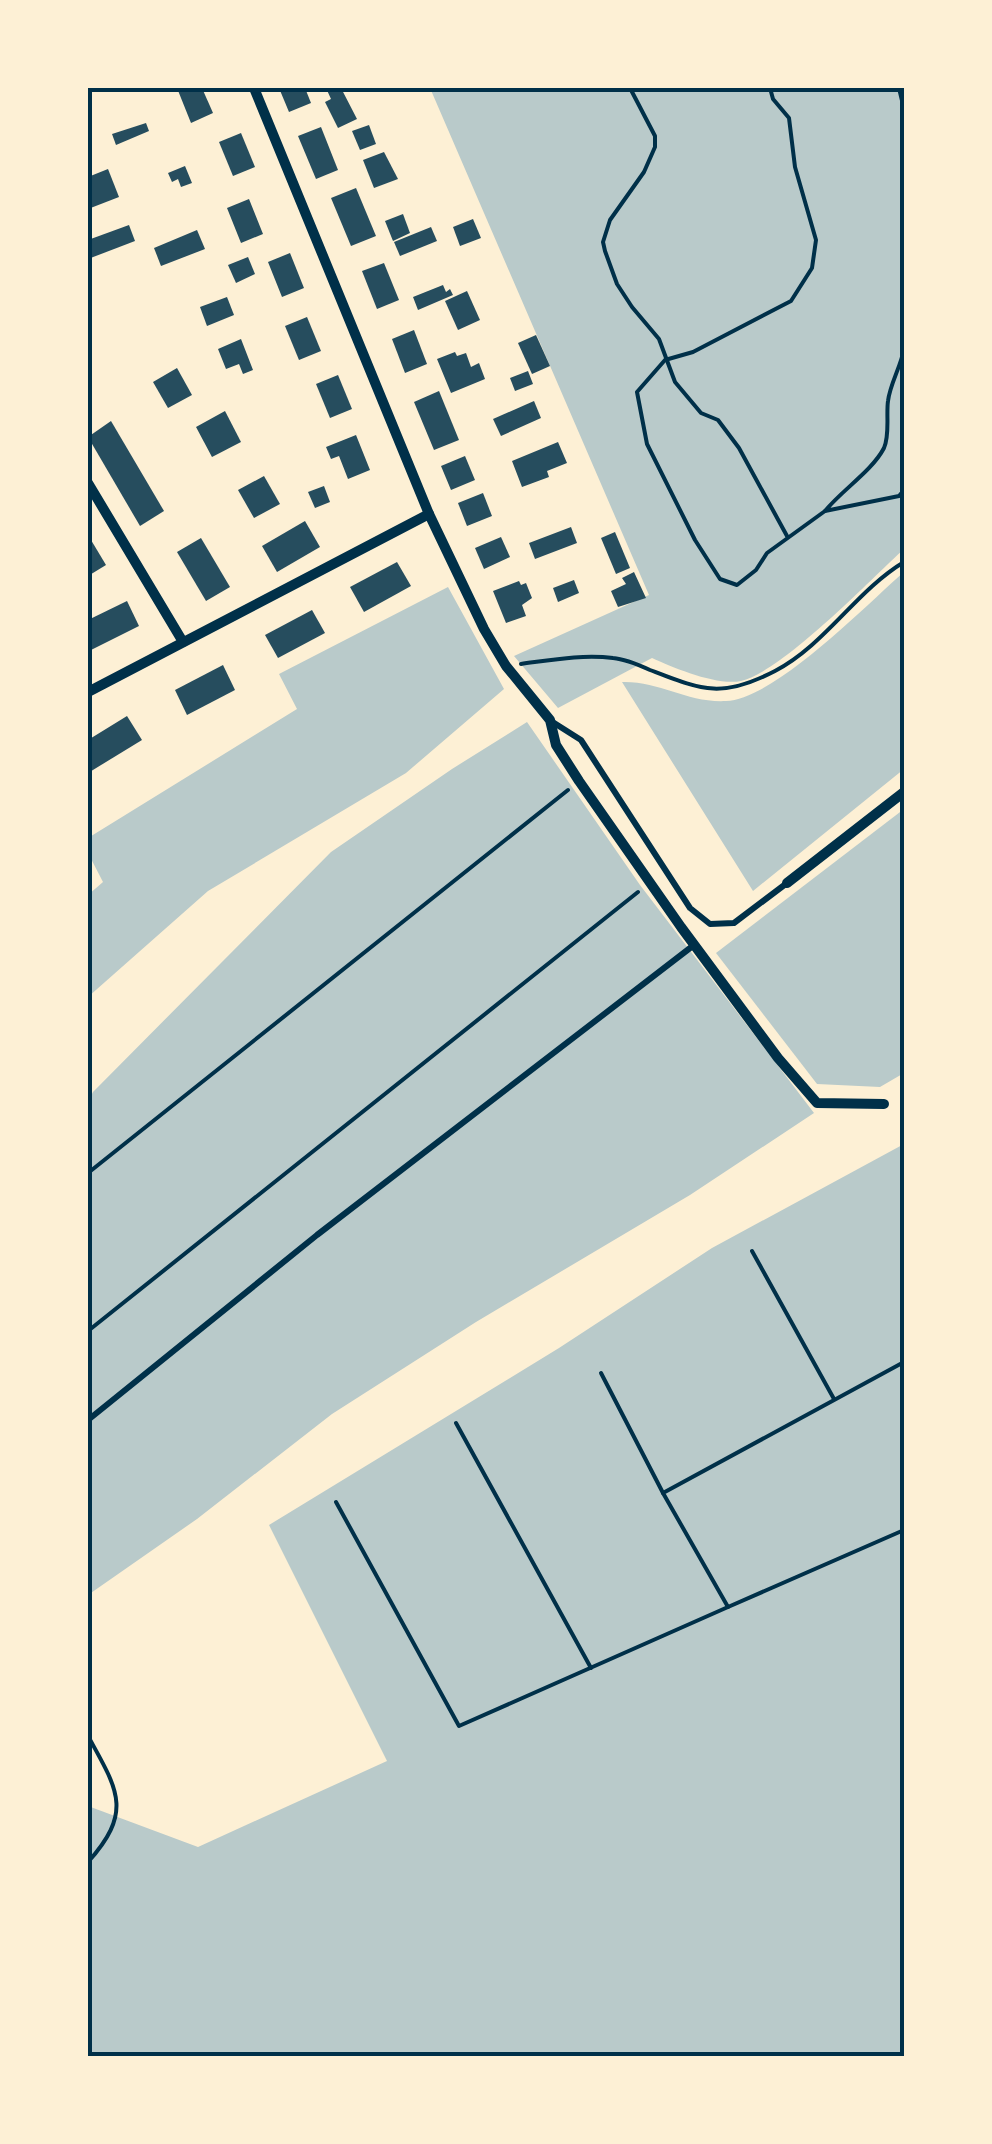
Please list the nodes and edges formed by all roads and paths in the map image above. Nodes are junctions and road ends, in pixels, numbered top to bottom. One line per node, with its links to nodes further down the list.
1 (254, 88): 11 (street)
2 (630, 88): 7 (path)
3 (770, 88): 7 (path)
4 (899, 88): 5 (path)
5 (904, 108)
6 (904, 348): 10 (path)
7 (665, 360): 12 (path); 12 (path)
8 (88, 483): 14 (street)
9 (904, 490): 10 (path)
10 (824, 511): 12 (path)
11 (428, 514): 14 (street); 15 (street)
12 (787, 536)
13 (904, 562): 15 (path)
14 (183, 642): 16 (street)
15 (506, 666): 17 (street)
16 (88, 692)
17 (550, 720): 18 (street); 21 (lane)
18 (579, 781): 20 (street); 24 (path)
19 (904, 792): 21 (street)
20 (650, 883): 22 (street); 27 (path)
21 (787, 883)
22 (694, 945): 23 (street); 31 (lane)
23 (884, 1104)
24 (88, 1173)
25 (752, 1250): 30 (path)
26 (88, 1320): 27 (path)
27 (90, 1329)
28 (904, 1362): 30 (path)
29 (601, 1373): 33 (path)
30 (834, 1400): 33 (path)
31 (88, 1420)
32 (456, 1423): 37 (path)
33 (663, 1492): 36 (path)
34 (336, 1502): 37 (path)
35 (904, 1530): 36 (path)
36 (728, 1608): 37 (path)
37 (591, 1668)
38 (88, 1736): 39 (path)
39 (88, 1862)

